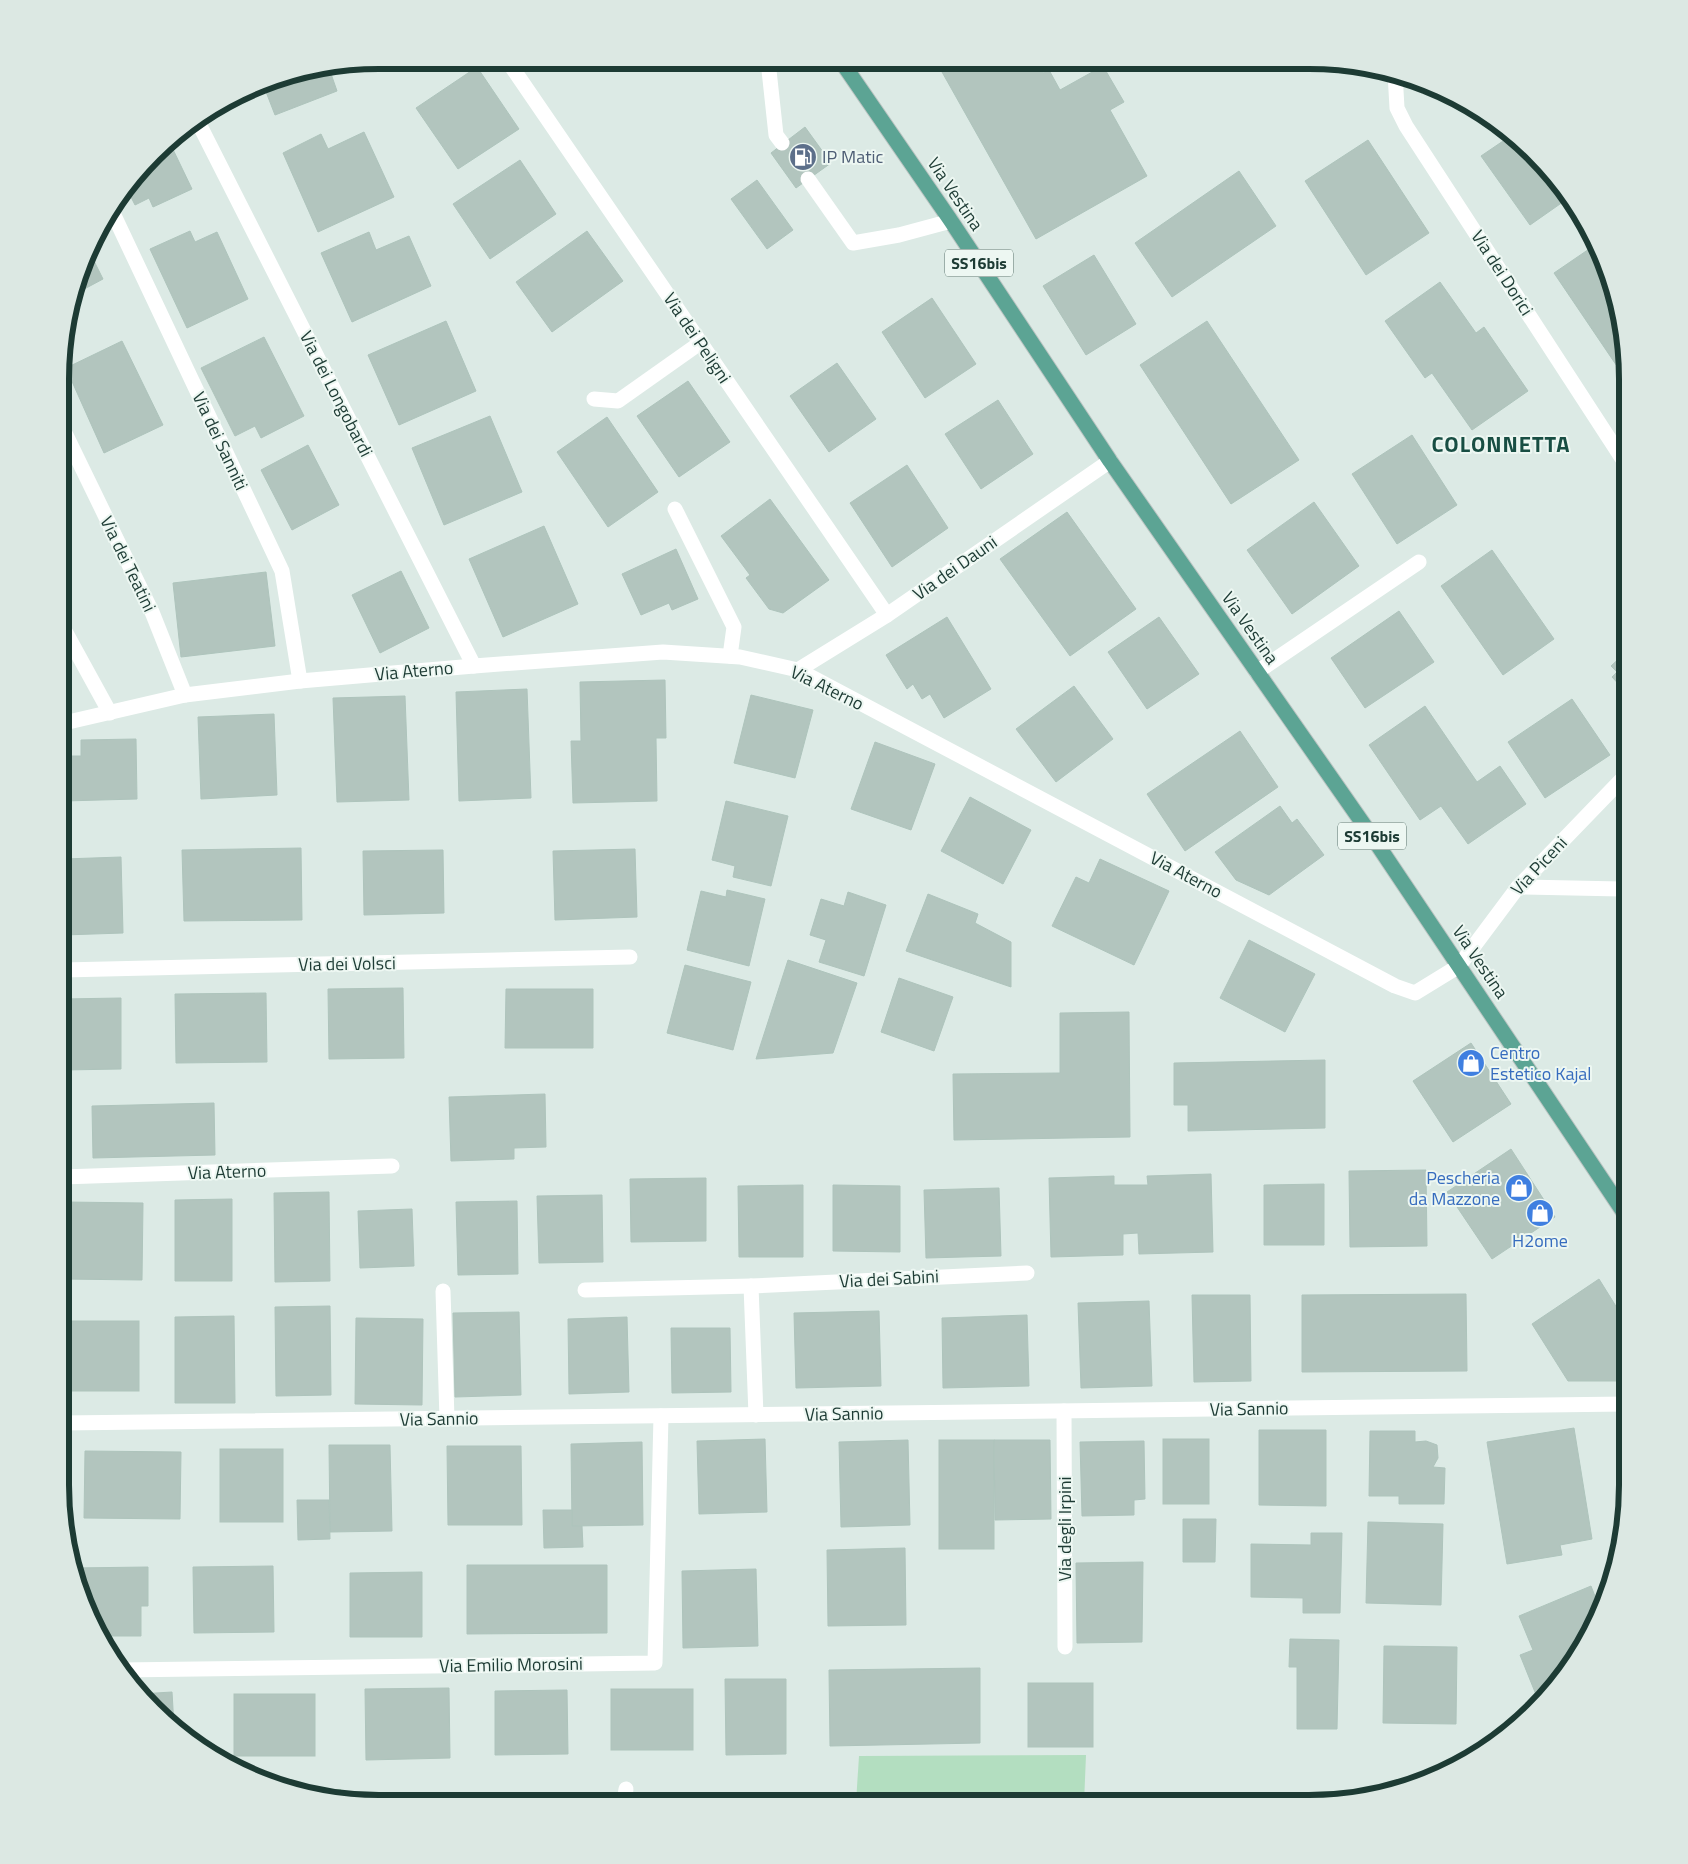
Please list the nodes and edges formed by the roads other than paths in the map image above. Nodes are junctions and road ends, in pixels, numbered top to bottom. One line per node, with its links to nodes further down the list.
1 (514, 69): 10 (street, Via dei Peligni)
2 (769, 69): 6 (street)
3 (846, 69): 9 (main road, Via Vestina / SS16bis)
4 (1395, 81): 13 (street, Via dei Dorici)
5 (200, 126): 20 (street, Via dei Longobardi)
6 (782, 144)
7 (808, 179): 9 (street)
8 (115, 217): 23 (street, Via dei Sanniti)
9 (950, 221): 14 (main road, Via Vestina / SS16bis)
10 (700, 343): 11 (street); 17 (street, Via dei Peligni)
11 (594, 399)
12 (69, 441): 24 (street, Via dei Teatini)
13 (1619, 454)
14 (1110, 461): 17 (street, Via dei Dauni); 22 (main road, Via Vestina / SS16bis)
15 (675, 509): 19 (street)
16 (1419, 562): 22 (street)
17 (887, 616): 21 (street, Via dei Dauni)
18 (69, 638): 25 (street)
19 (730, 656): 20 (street, Via Aterno); 21 (street, Via Aterno)
20 (474, 666): 23 (street, Via Aterno)
21 (798, 670): 31 (street, Via Aterno)
22 (1257, 672): 31 (main road, Via Vestina / SS16bis)
23 (300, 681): 24 (street, Via Aterno)
24 (185, 695): 25 (street, Via Aterno)
25 (110, 713): 26 (street, Via Aterno)
26 (69, 722)
27 (1619, 782): 28 (street, Via Piceni)
28 (1518, 887): 29 (street); 31 (street, Via Piceni)
29 (1619, 889)
30 (630, 957): 32 (street, Via dei Volsci)
31 (1460, 966): 35 (main road, Via Vestina / SS16bis)
32 (69, 970)
33 (392, 1166): 34 (street, Via Aterno)
34 (69, 1177)
35 (1619, 1205)
36 (1027, 1273): 37 (street, Via dei Sabini)
37 (751, 1286): 38 (street, Via dei Sabini); 42 (street)
38 (585, 1290)
39 (443, 1291): 44 (street)
40 (1619, 1404): 41 (street, Via Sannio)
41 (1064, 1411): 42 (street, Via Sannio); 46 (street, Via degli Irpini)
42 (756, 1415): 43 (street, Via Sannio)
43 (661, 1416): 44 (street, Via Sannio); 47 (street, Via Emilio Morosini)
44 (447, 1419): 45 (street, Via Sannio)
45 (69, 1423)
46 (1065, 1647)
47 (130, 1670)

